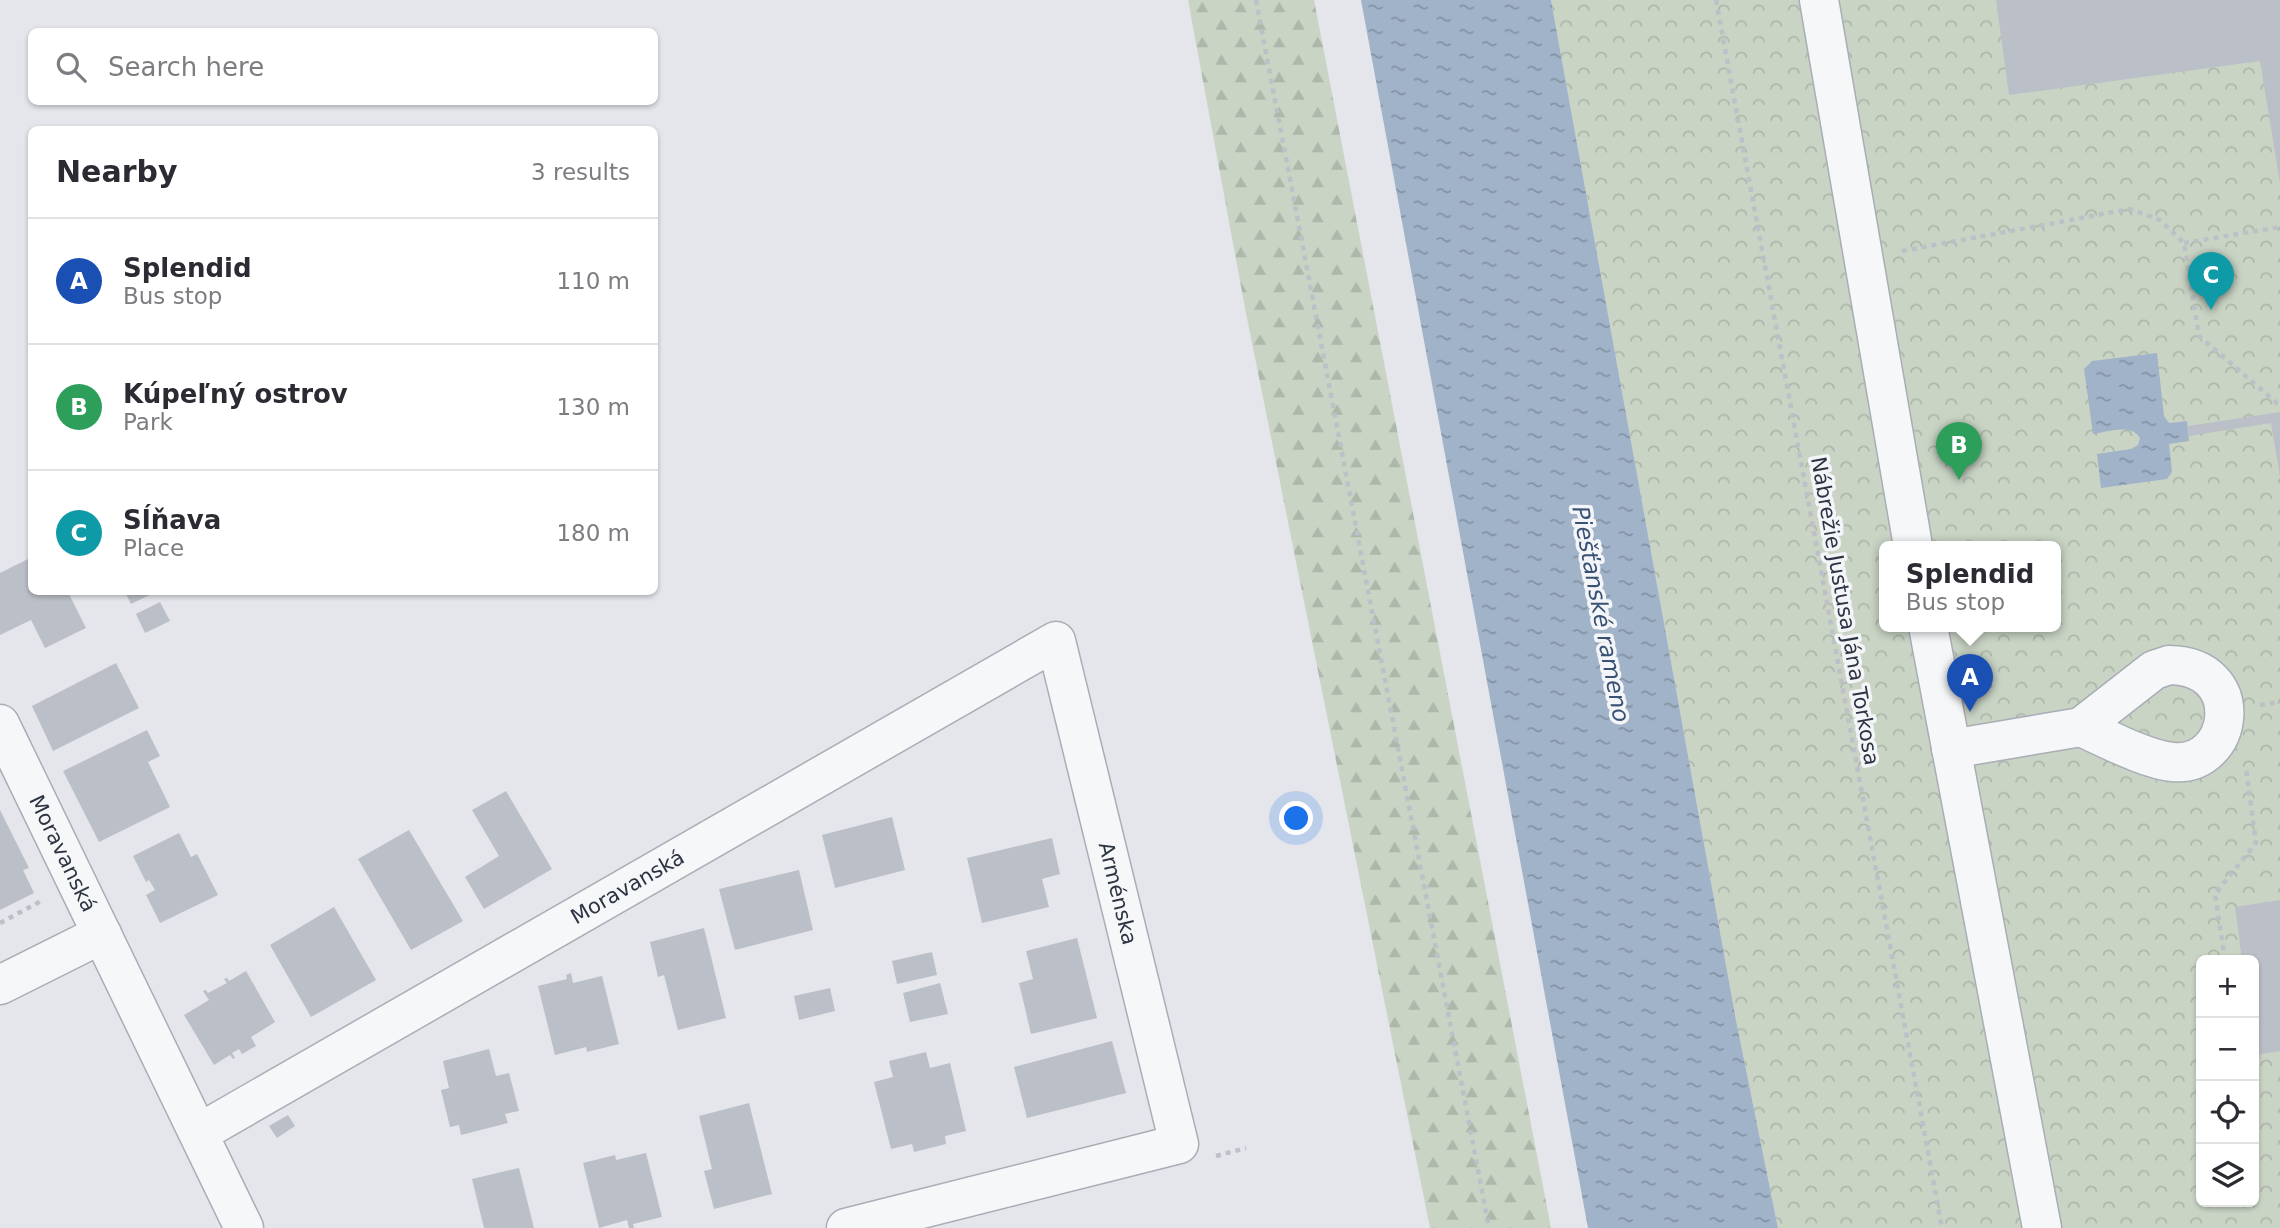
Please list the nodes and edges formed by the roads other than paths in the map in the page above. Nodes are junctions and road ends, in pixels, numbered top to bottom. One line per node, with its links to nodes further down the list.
1 (1819, 0): 2 (street)
2 (1912, 541)
3 (1929, 632): 7 (street)
4 (1056, 641): 10 (street, Moravanská); 12 (street, Arménska)
5 (0, 724): 8 (street, Moravanská)
6 (2081, 727): 7 (street)
7 (1951, 749): 13 (street)
8 (102, 934): 9 (street); 10 (street, Moravanská)
9 (0, 985)
10 (199, 1133): 11 (street, Moravanská)
11 (244, 1228)
12 (846, 1228)
13 (2042, 1228)

